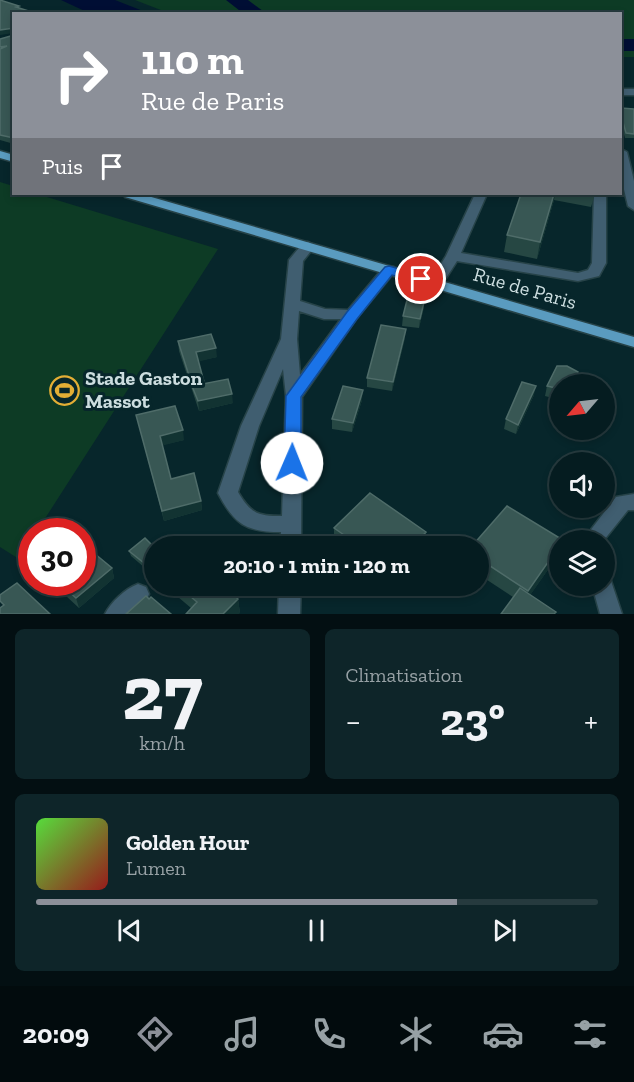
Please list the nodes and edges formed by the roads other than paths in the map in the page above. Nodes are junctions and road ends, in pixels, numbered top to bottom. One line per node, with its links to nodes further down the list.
1 (622, 156): 5 (street)
2 (132, 195): 6 (main road, Rue de Paris)
3 (482, 195): 7 (street)
4 (600, 195): 7 (street)
5 (634, 206)
6 (308, 246): 8 (main road, Rue de Paris); 10 (street)
7 (453, 256): 9 (street)
8 (389, 270): 9 (main road, Rue de Paris); 11 (street)
9 (436, 283): 13 (main road, Rue de Paris)
10 (292, 304): 11 (street); 12 (street)
11 (352, 315): 14 (street)
12 (289, 339): 14 (street); 16 (street)
13 (634, 342)
14 (294, 396): 16 (street)
15 (634, 502): 17 (street)
16 (291, 524): 18 (street)
17 (601, 530)
18 (291, 536)
19 (138, 594): 22 (street)
20 (290, 596): 23 (street)
21 (606, 596): 24 (street)
22 (116, 614)
23 (289, 614)
24 (611, 614)

